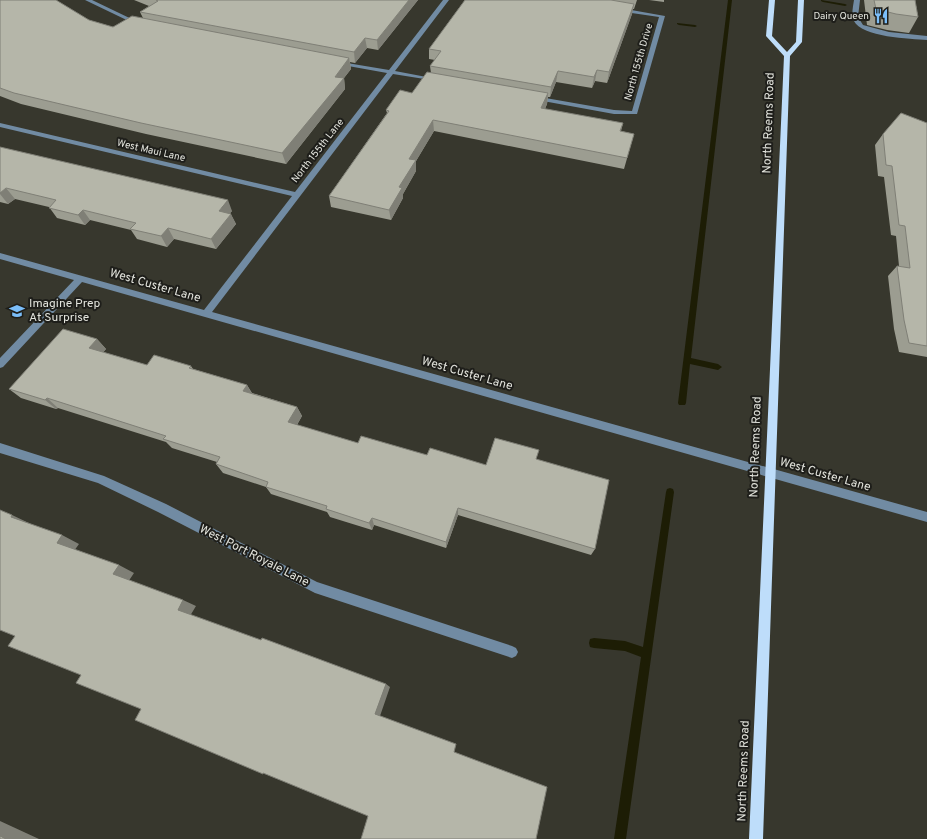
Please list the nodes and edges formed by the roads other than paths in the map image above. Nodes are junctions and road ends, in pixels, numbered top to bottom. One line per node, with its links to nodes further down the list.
1 (88, 0): 7 (street)
2 (446, 0): 11 (street, North 155th Lane)
3 (772, 0): 9 (main road)
4 (801, 0): 9 (main road)
5 (856, 0): 8 (street)
6 (610, 8): 13 (street, North 155th Drive)
7 (148, 26)
8 (927, 38)
9 (787, 56): 21 (main road, North Reems Road)
10 (328, 60): 11 (street)
11 (391, 73): 12 (street); 15 (street, North 155th Lane)
12 (445, 82)
13 (529, 97)
14 (0, 126): 15 (street, West Maui Lane)
15 (297, 195): 18 (street, North 155th Lane)
16 (0, 256): 17 (street, West Custer Lane)
17 (81, 278): 18 (street, West Custer Lane); 19 (street)
18 (206, 314): 21 (street, West Custer Lane)
19 (0, 364)
20 (0, 448): 23 (street, West Port Royale Lane)
21 (770, 472): 22 (street, West Custer Lane); 24 (main road, North Reems Road)
22 (927, 518)
23 (512, 652)
24 (756, 839)

